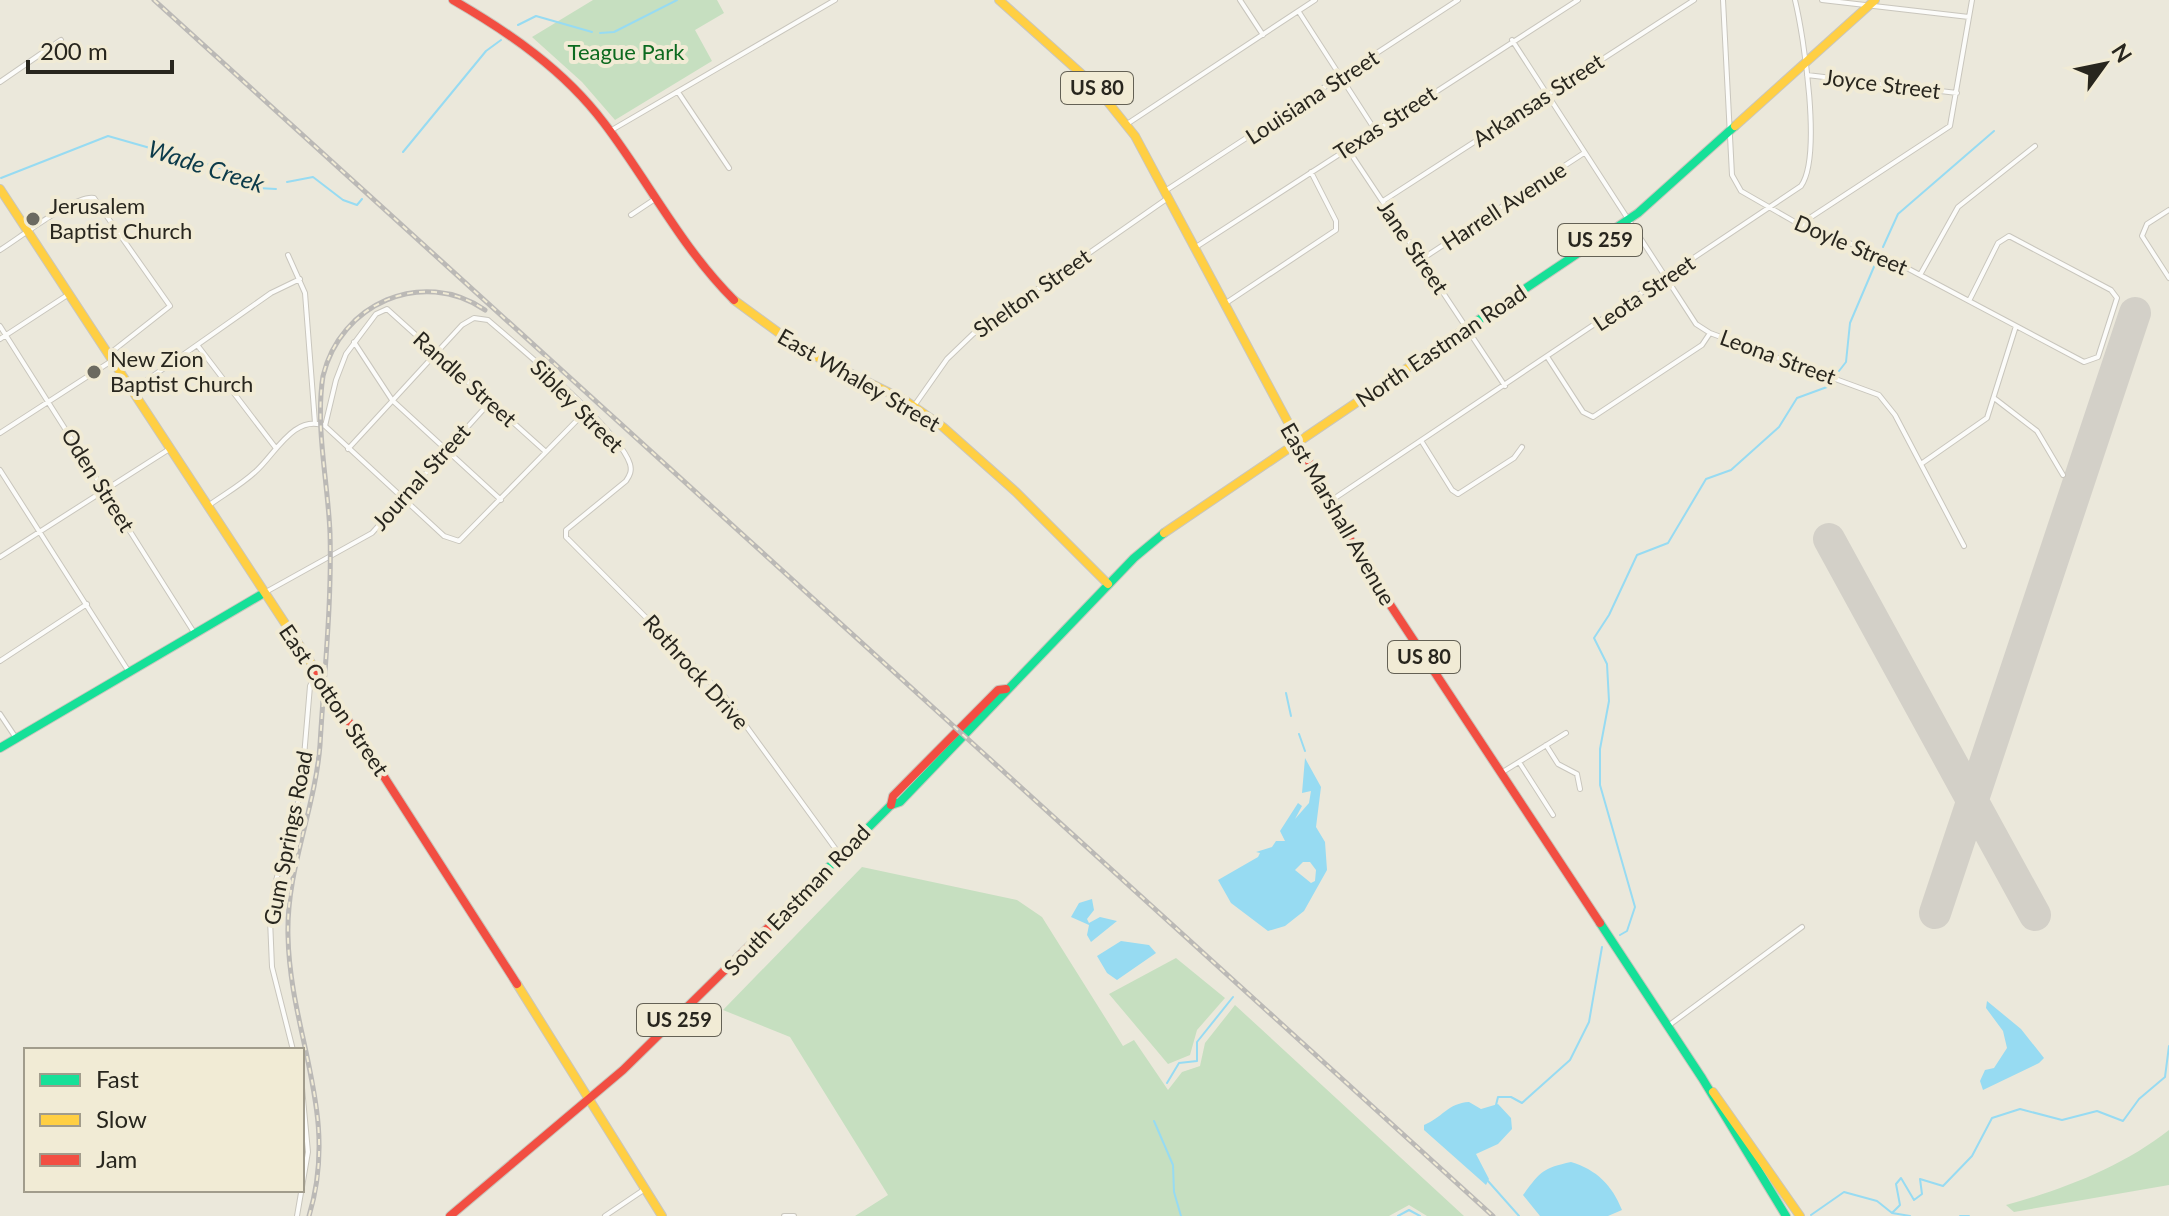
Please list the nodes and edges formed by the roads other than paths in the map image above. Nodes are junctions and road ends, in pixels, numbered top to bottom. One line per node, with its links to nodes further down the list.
1 (453, 0): 28 (main road, East Whaley Street)
2 (835, 0): 23 (street)
3 (999, 0): 26 (main road, East Marshall Avenue / US 80)
4 (1240, 0): 16 (street)
5 (1315, 0): 14 (street)
6 (1458, 0): 21 (street, Louisiana Street)
7 (1578, 0): 18 (street, Texas Street)
8 (1694, 0): 25 (street, Arkansas Street)
9 (1723, 0): 29 (street, Doyle Street)
10 (1795, 0): 19 (street, Leota Street)
11 (1822, 0): 13 (street)
12 (1972, 0): 15 (street)
13 (1872, 3): 15 (street); 19 (main road, North Eastman Road / US 259)
14 (1299, 12): 16 (street); 21 (street)
15 (1969, 17): 24 (street)
16 (1263, 35): 26 (street)
17 (61, 40): 22 (street)
18 (1512, 40): 25 (street, Leona Street); 27 (street, Texas Street)
19 (1804, 65): 20 (street, Leota Street); 29 (main road, North Eastman Road / US 259)
20 (1807, 75): 24 (street, Joyce Street); 39 (street, Leota Street)
21 (1341, 78): 27 (street); 36 (street, Louisiana Street)
22 (0, 82)
23 (678, 92): 28 (street); 33 (street)
24 (1957, 93): 43 (street)
25 (1547, 94): 32 (street, Leona Street); 38 (street, Arkansas Street)
26 (1127, 124): 36 (main road, East Marshall Avenue / US 80)
27 (1375, 130): 31 (street, Texas Street)
28 (610, 131): 37 (main road, East Whaley Street)
29 (1730, 132): 39 (street, Doyle Street); 42 (main road, North Eastman Road / US 259)
30 (2035, 146): 49 (street)
31 (1347, 148): 34 (street, Texas Street); 38 (street, Jane Street)
32 (1585, 152): 42 (street, Leona Street); 48 (street, Harrell Avenue)
33 (729, 168)
34 (1311, 172): 45 (street, Texas Street); 55 (street)
35 (0, 189): 44 (main road, East Cotton Street)
36 (1167, 195): 45 (main road, East Marshall Avenue / US 80); 73 (street, Shelton Street)
37 (655, 199): 41 (street); 73 (main road, East Whaley Street)
38 (1383, 201): 48 (street, Jane Street)
39 (1773, 208): 43 (street, Doyle Street); 50 (street, Leota Street)
40 (2169, 210): 51 (street)
41 (631, 215)
42 (1629, 220): 50 (street, Leona Street); 58 (main road, North Eastman Road / US 259)
43 (1799, 225): 49 (street, Doyle Street)
44 (29, 233): 46 (street); 53 (main road, East Cotton Street); 65 (street)
45 (1194, 248): 55 (main road, East Marshall Avenue / US 80)
46 (0, 250)
47 (288, 255): 52 (street)
48 (1422, 259): 58 (street, Jane Street)
49 (1920, 275): 54 (street, Doyle Street)
50 (1666, 278): 59 (street, Leona Street); 66 (street, Leota Street)
51 (2169, 278)
52 (300, 279): 63 (street); 75 (street)
53 (69, 294): 60 (street); 65 (main road, East Cotton Street)
54 (1969, 301): 56 (street, Doyle Street); 56 (street, Doyle Street)
55 (1223, 304): 79 (main road, East Marshall Avenue / US 80)
56 (2016, 325): 69 (street)
57 (0, 326): 60 (street, Oden Street)
58 (1468, 329): 67 (street, Jane Street); 79 (main road, North Eastman Road / US 259)
59 (1710, 333): 66 (street); 86 (street, Leona Street)
60 (6, 336): 61 (street); 71 (street, Oden Street)
61 (0, 339)
62 (354, 342): 64 (street, Randle Street); 70 (street); 76 (street)
63 (198, 346): 68 (street); 80 (street)
64 (437, 353): 70 (street); 72 (street, Randle Street); 74 (street, Sibley Street)
65 (111, 357): 68 (main road, East Cotton Street); 71 (street)
66 (1548, 358): 67 (street, Leota Street)
67 (1505, 386): 78 (street, Leota Street)
68 (133, 390): 82 (main road, East Cotton Street)
69 (1994, 398): 86 (street); 88 (street)
70 (392, 400): 83 (street); 84 (street)
71 (48, 401): 77 (street); 89 (street, Oden Street)
72 (490, 402): 84 (street, Journal Street); 85 (street, Randle Street)
73 (914, 406): 98 (main road, East Whaley Street)
74 (586, 411): 85 (street); 95 (street, Sibley Street)
75 (315, 423): 76 (street); 80 (street)
76 (325, 426): 83 (street)
77 (0, 433)
78 (1422, 442): 81 (street); 92 (street, Leota Street)
79 (1296, 443): 92 (main road, East Marshall Avenue / US 80); 98 (main road, North Eastman Road / US 259)
80 (275, 447): 93 (street)
81 (1522, 447)
82 (171, 448): 89 (street); 93 (main road, East Cotton Street)
83 (348, 449): 90 (street)
84 (447, 450): 90 (street, Journal Street); 91 (street)
85 (546, 452): 91 (street)
86 (1921, 464): 96 (street, Leona Street)
87 (0, 470): 94 (street)
88 (2063, 475)
89 (104, 490): 94 (street); 101 (street, Oden Street)
90 (403, 499): 91 (street); 99 (street, Journal Street)
91 (501, 500)
92 (1328, 503): 112 (main road, East Marshall Avenue / US 80)
93 (208, 506): 99 (main road, East Cotton Street)
94 (40, 531): 97 (street); 100 (street)
95 (566, 537): 115 (street, Rothrock Drive)
96 (1964, 546)
97 (0, 557)
98 (1108, 584): 107 (main road, North Eastman Road / US 259)
99 (264, 593): 101 (main road); 104 (main road, East Cotton Street)
100 (87, 604): 102 (street); 103 (street)
101 (195, 634): 103 (main road)
102 (0, 661)
103 (129, 672): 108 (main road)
104 (316, 674): 118 (street, Gum Springs Road); 120 (main road, East Cotton Street)
105 (0, 714): 108 (street)
106 (1566, 733): 109 (street)
107 (961, 734): 115 (main road, South Eastman Road / US 259)
108 (16, 738): 110 (main road)
109 (1546, 745): 111 (street); 113 (street)
110 (0, 748)
111 (1519, 762): 112 (street); 114 (street)
112 (1501, 773): 117 (main road, East Marshall Avenue / US 80)
113 (1580, 789)
114 (1553, 815)
115 (841, 856): 120 (main road, South Eastman Road / US 259)
116 (1802, 927): 117 (street)
117 (1668, 1026): 119 (main road, East Marshall Avenue / US 80)
118 (292, 1048)
119 (1702, 1078): 131 (main road, East Marshall Avenue / US 80); 132 (main road, East Marshall Avenue / US 80)
120 (591, 1101): 123 (main road, East Cotton Street); 126 (main road, South Eastman Road / US 259)
121 (304, 1109): 122 (street)
122 (304, 1175)
123 (645, 1189): 127 (street); 128 (main road, East Cotton Street)
124 (301, 1192): 125 (street)
125 (297, 1216)
126 (450, 1216)
127 (605, 1216)
128 (662, 1216)
129 (784, 1216): 130 (street)
130 (794, 1216)
131 (1786, 1216)
132 (1800, 1216)

